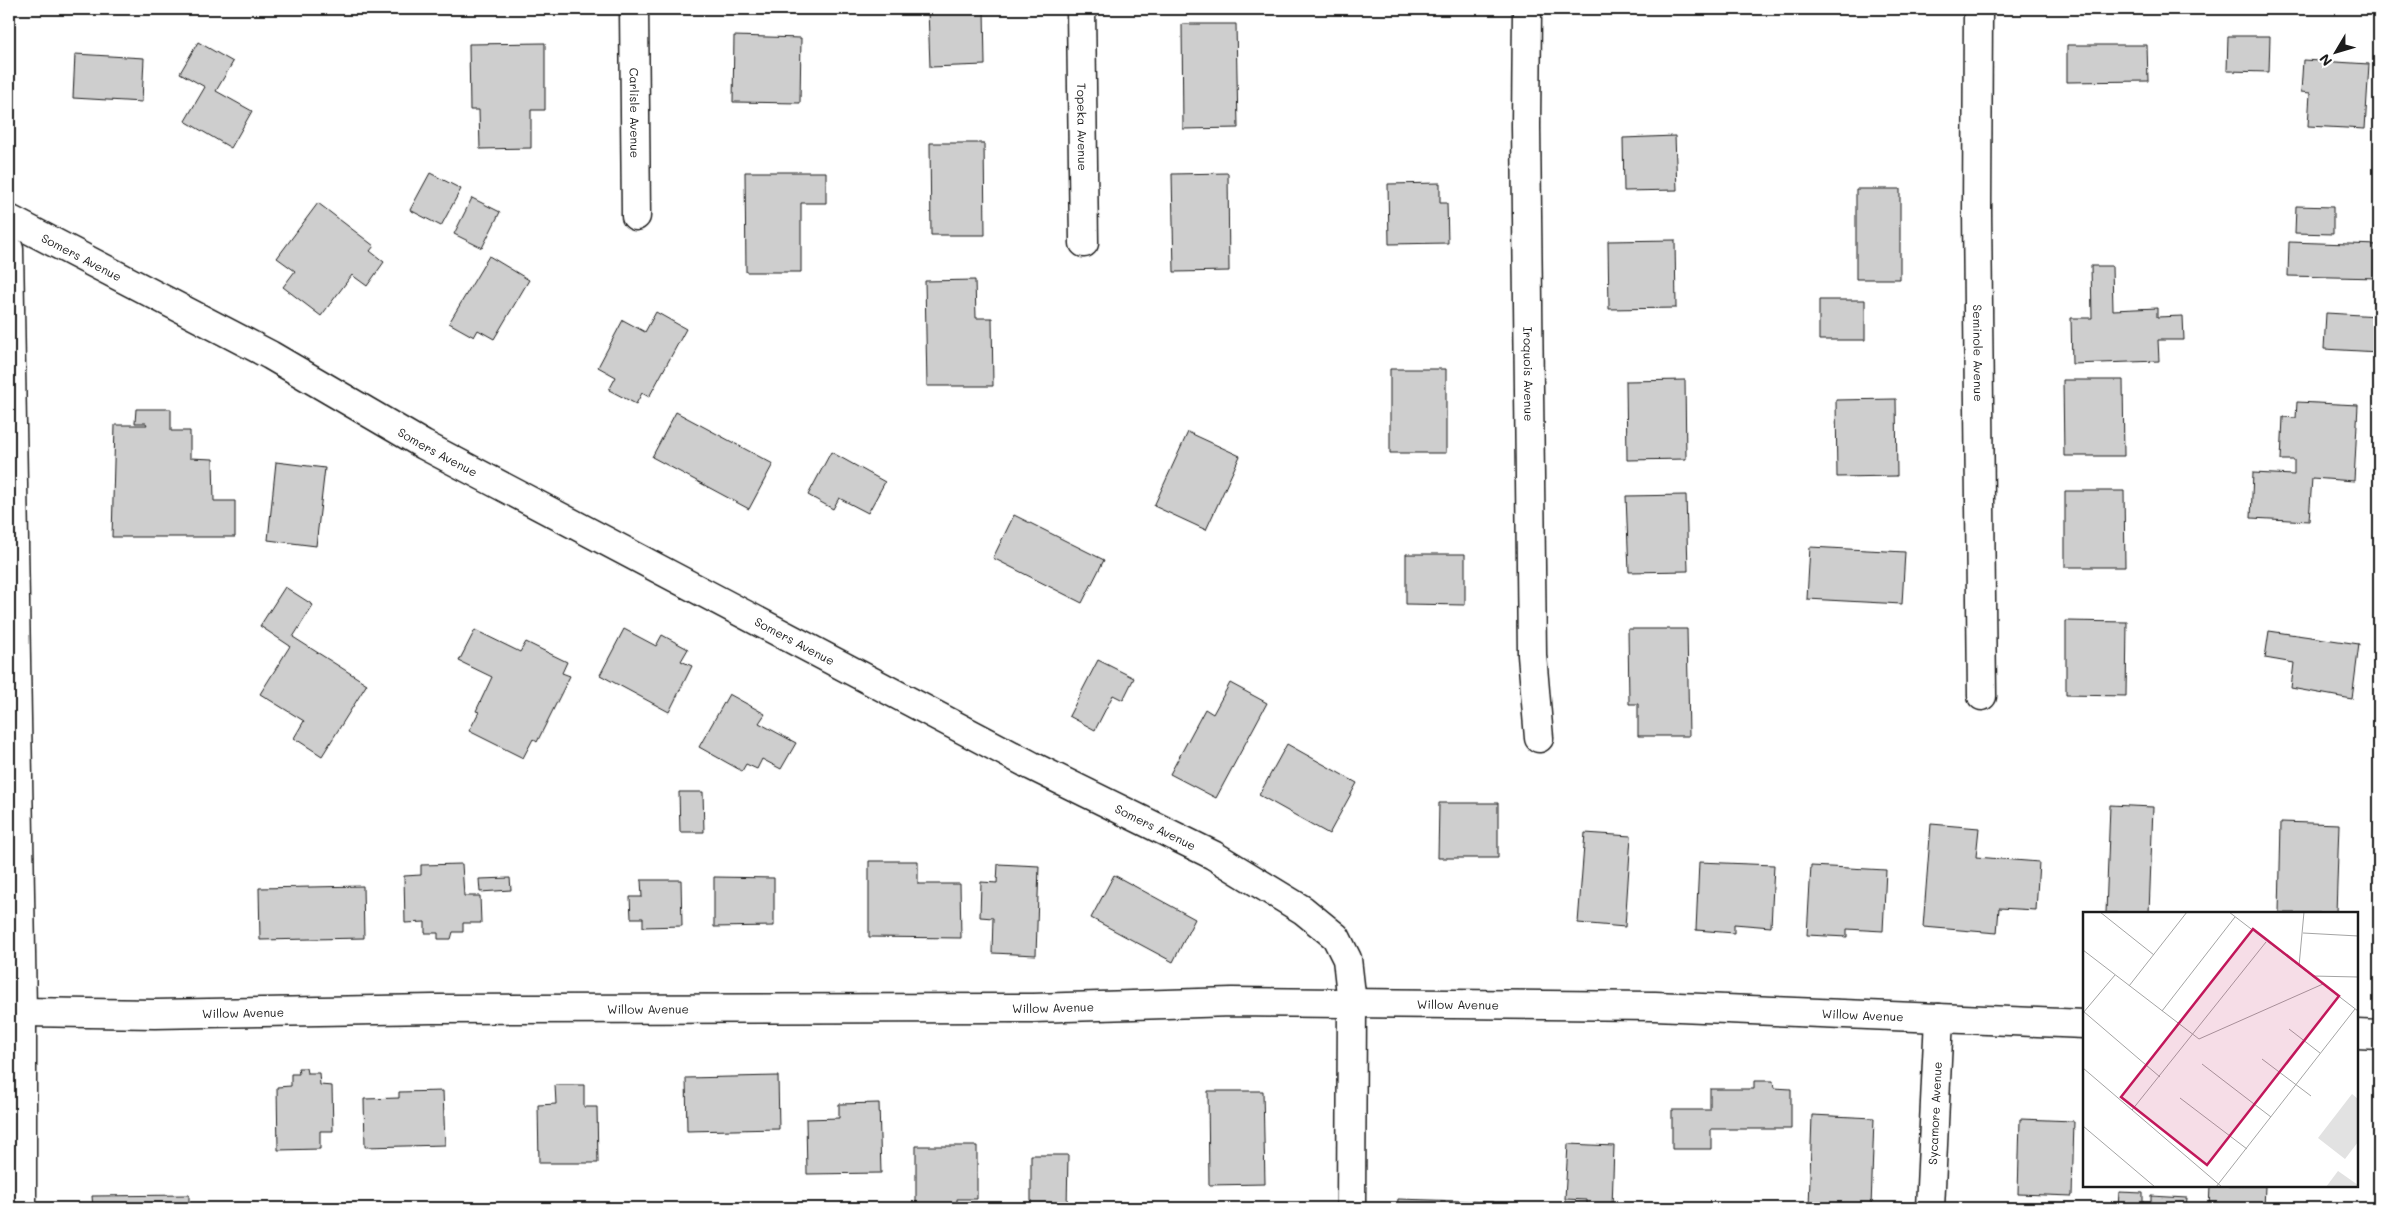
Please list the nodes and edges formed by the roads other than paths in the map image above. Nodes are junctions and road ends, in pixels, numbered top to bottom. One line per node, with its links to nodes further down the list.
1 (634, 9): 5 (street, Carlisle Avenue)
2 (1081, 9): 7 (street, Topeka Avenue)
3 (1527, 9): 12 (street, Iroquois Avenue)
4 (1978, 9): 11 (street, Seminole Avenue)
5 (636, 216)
6 (9, 219): 13 (street, Somers Avenue)
7 (1084, 243)
8 (9, 249): 9 (street)
9 (10, 374): 10 (street)
10 (12, 552): 14 (street)
11 (1982, 696)
12 (1539, 738)
13 (1352, 1004): 14 (street, Willow Avenue); 15 (street, Willow Avenue); 20 (street, Somers Avenue)
14 (22, 1012): 19 (street)
15 (1939, 1018): 16 (street, Willow Avenue); 21 (street, Sycamore Avenue)
16 (2083, 1024)
17 (2358, 1034): 18 (street)
18 (2379, 1035)
19 (22, 1208)
20 (1351, 1208)
21 (1930, 1208)

